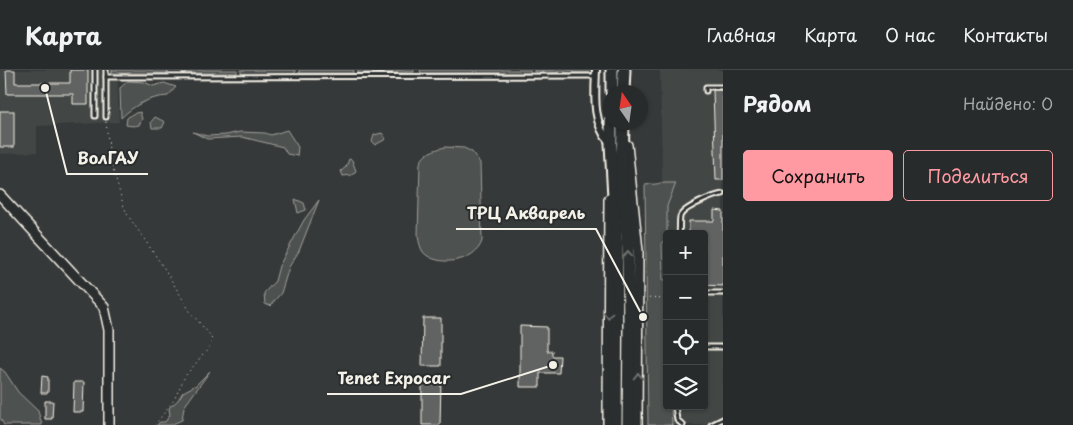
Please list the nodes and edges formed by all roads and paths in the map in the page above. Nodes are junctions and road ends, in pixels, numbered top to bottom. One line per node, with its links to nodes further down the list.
1 (95, 70): 13 (lane)
2 (106, 70): 7 (lane)
3 (176, 70): 8 (lane)
4 (612, 70): 9 (highway)
5 (624, 70): 10 (highway)
6 (596, 73): 8 (lane); 18 (street)
7 (106, 77): 8 (lane); 14 (lane)
8 (176, 77)
9 (612, 85)
10 (623, 85)
11 (723, 86): 12 (lane)
12 (706, 91)
13 (95, 116)
14 (106, 117): 31 (path)
15 (611, 130): 18 (highway)
16 (624, 130): 34 (highway, one-way to 16)
17 (625, 130): 35 (street, one-way to 17)
18 (611, 144): 32 (street, one-way to 32); 33 (highway)
19 (723, 194): 21 (lane)
20 (0, 195): 30 (street)
21 (680, 230)
22 (708, 293): 23 (lane)
23 (723, 293)
24 (643, 298): 25 (path)
25 (663, 299)
26 (708, 347): 27 (lane)
27 (723, 347)
28 (676, 410): 36 (lane)
29 (723, 419): 37 (lane)
30 (109, 425)
31 (154, 425)
32 (608, 425)
33 (616, 425)
34 (628, 425)
35 (637, 425)
36 (683, 425)
37 (711, 425)

